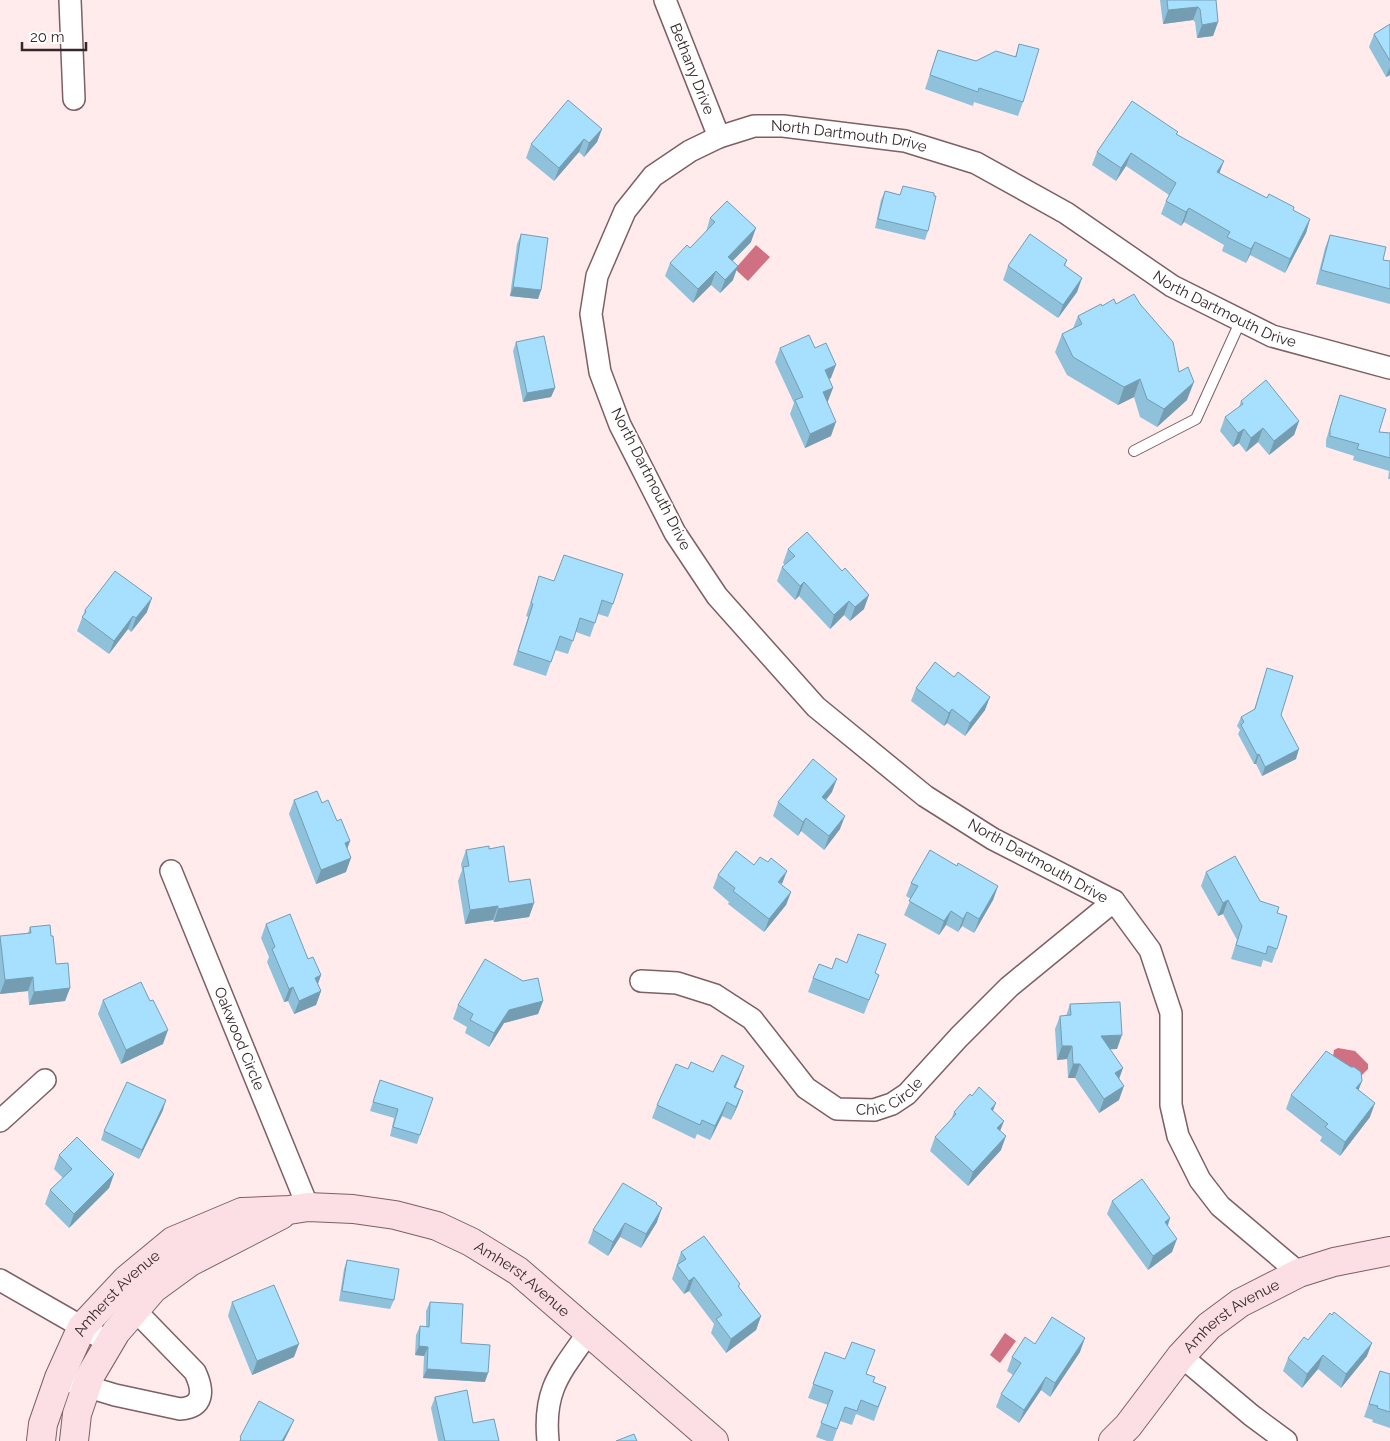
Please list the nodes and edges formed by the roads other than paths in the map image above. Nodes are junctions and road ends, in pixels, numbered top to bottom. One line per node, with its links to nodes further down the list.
1 (70, 0): 3 (street)
2 (665, 0): 4 (street, Bethany Drive)
3 (74, 99)
4 (719, 137): 5 (street, North Dartmouth Drive); 9 (street, North Dartmouth Drive)
5 (1241, 320): 6 (street, North Dartmouth Drive); 7 (lane)
6 (1390, 368)
7 (1134, 451)
8 (172, 871): 13 (street, Oakwood Circle)
9 (1114, 901): 10 (street, Chic Circle); 15 (street, North Dartmouth Drive)
10 (641, 981)
11 (45, 1080): 12 (street)
12 (0, 1121)
13 (299, 1209): 17 (street, Amherst Avenue); 18 (street, Amherst Avenue); 20 (street, Amherst Avenue)
14 (1390, 1251): 15 (street, Amherst Avenue)
15 (1299, 1273): 22 (street, Amherst Avenue)
16 (0, 1280): 19 (street)
17 (116, 1290): 18 (street); 19 (street, Amherst Avenue)
18 (135, 1310): 21 (street, Amherst Avenue); 24 (street)
19 (82, 1327): 21 (street); 23 (street, Amherst Avenue)
20 (588, 1333): 27 (street); 28 (street, Amherst Avenue)
21 (110, 1343): 24 (street, Amherst Avenue)
22 (1181, 1356): 29 (street, Amherst Avenue); 30 (street)
23 (59, 1378): 24 (street); 25 (street, Amherst Avenue)
24 (87, 1386): 26 (street, Amherst Avenue)
25 (41, 1441)
26 (74, 1441)
27 (548, 1441)
28 (714, 1441)
29 (1113, 1441)
30 (1286, 1441)

